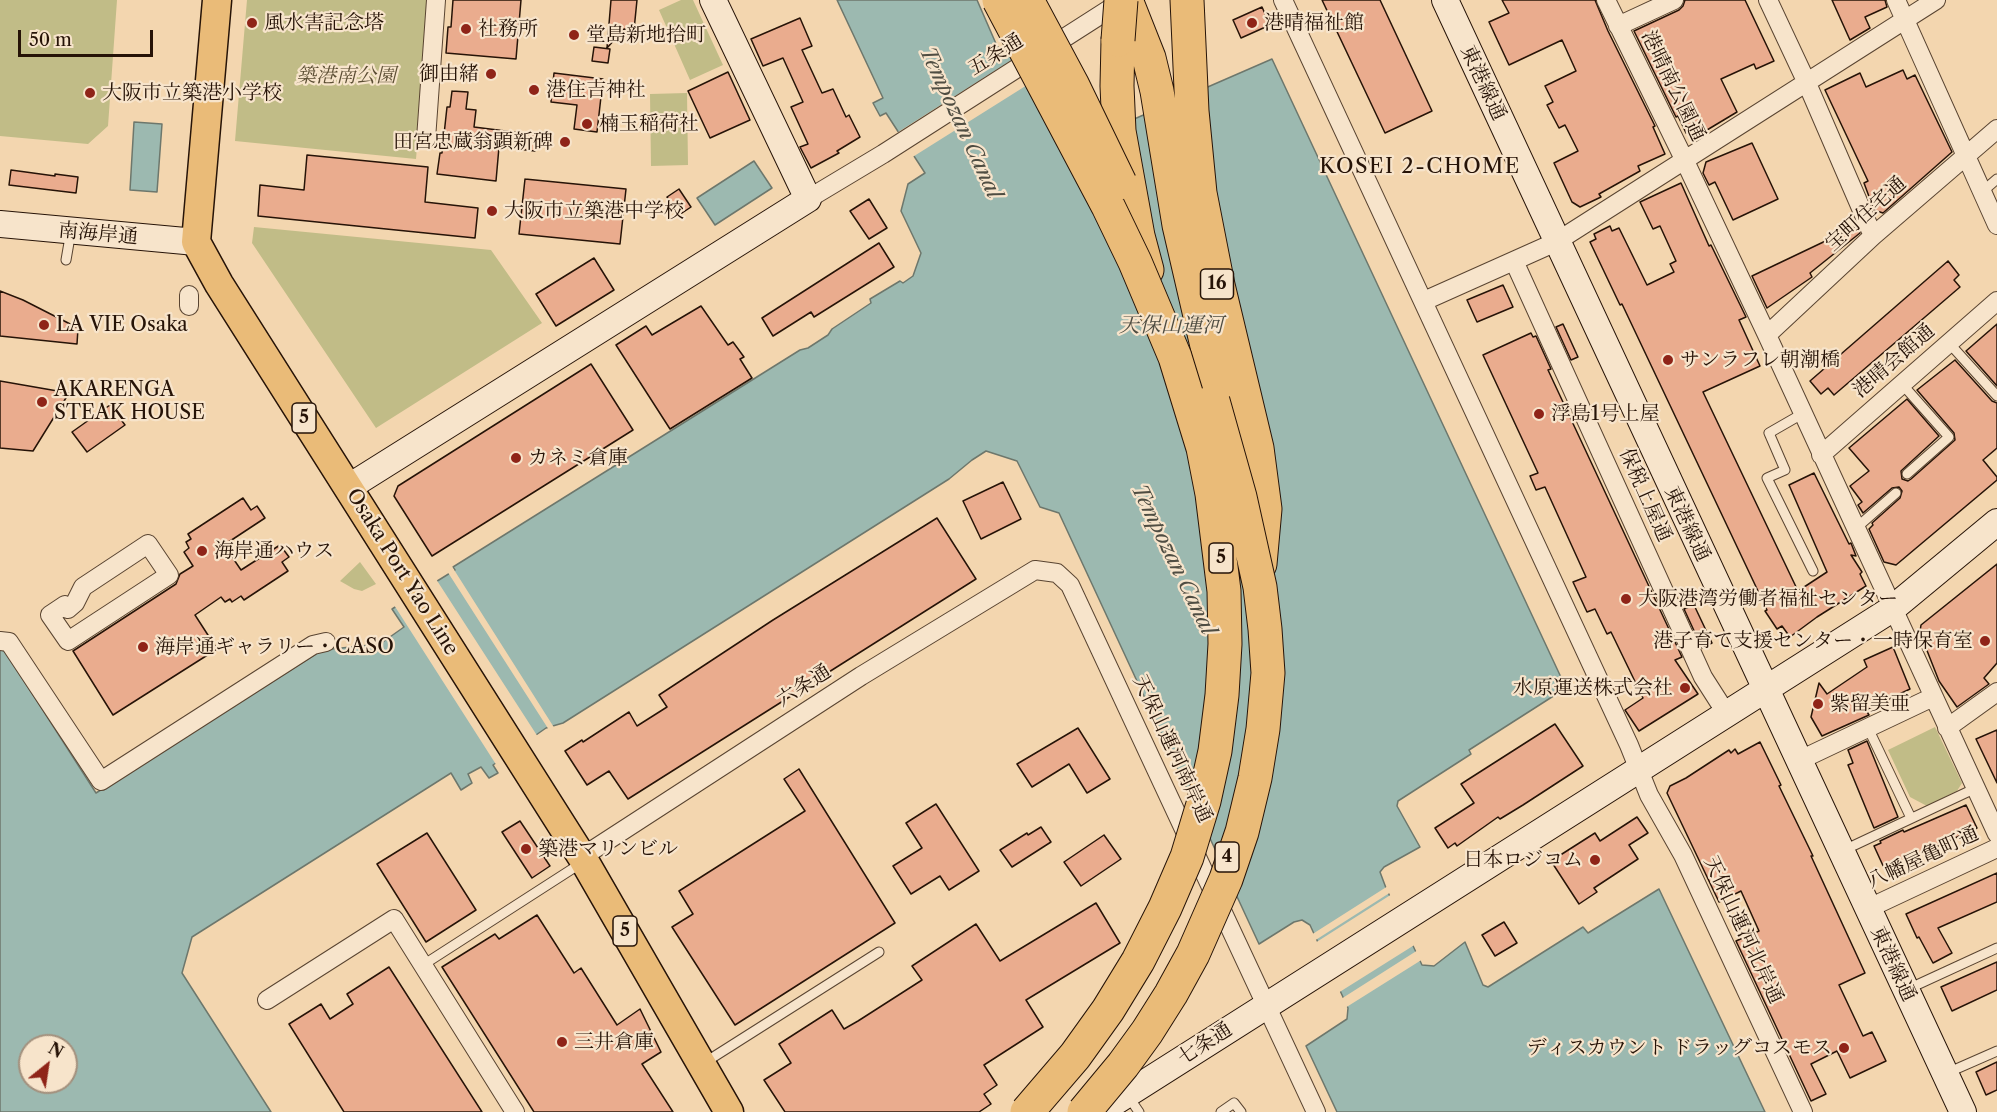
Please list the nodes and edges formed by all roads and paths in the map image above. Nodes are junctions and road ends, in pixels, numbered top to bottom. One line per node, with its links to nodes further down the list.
1 (217, 0): 29 (main road)
2 (436, 0): 19 (street)
3 (713, 0): 24 (street)
4 (999, 0): 81 (highway, 5, bridge)
5 (1027, 0): 83 (highway, 5, bridge)
6 (1125, 0): 24 (street, 五条通); 47 (highway, bridge); 80 (highway, bridge)
7 (1187, 0): 47 (highway, 16)
8 (1283, 0): 33 (street, 天保山運河北岸通)
9 (1445, 0): 30 (street, 東港線通)
10 (1606, 0): 16 (street, 港晴南公園通)
11 (1674, 0): 16 (street)
12 (1768, 0): 17 (street)
13 (1896, 0): 15 (street)
14 (1936, 0): 15 (street)
15 (1904, 19): 17 (street); 20 (street)
16 (1618, 26): 21 (street, 港晴南公園通)
17 (1806, 81): 21 (street); 28 (street)
18 (1997, 129): 20 (street, 宝町住宅通)
19 (426, 139)
20 (1966, 156): 23 (street); 28 (street, 宝町住宅通)
21 (1684, 159): 30 (street); 35 (street, 港晴南公園通)
22 (1997, 179): 23 (lane)
23 (1982, 192): 26 (street)
24 (808, 199): 42 (street)
25 (0, 224): 27 (street, 南海岸通)
26 (1997, 225)
27 (71, 231): 29 (street, 南海岸通); 31 (lane)
28 (1873, 236): 35 (street, 宝町住宅通)
29 (196, 242): 42 (main road, Osaka Port Yao Line / 5)
30 (1556, 242): 32 (street); 53 (street, 東港線通)
31 (66, 260)
32 (1514, 261): 33 (street); 56 (street, 保税上屋通)
33 (1424, 301): 60 (street, 天保山運河北岸通)
34 (1997, 301): 36 (street, 港晴会館通)
35 (1767, 335): 39 (street, 港晴南公園通)
36 (1949, 343): 37 (street, 港晴会館通); 38 (lane)
37 (1902, 384): 40 (street, 港晴会館通); 41 (lane)
38 (1997, 396)
39 (1802, 414): 40 (street, 港晴南公園通); 48 (lane)
40 (1821, 455): 45 (street, 港晴南公園通)
41 (1907, 474)
42 (349, 488): 66 (main road, Osaka Port Yao Line / 5)
43 (1896, 493): 45 (lane)
44 (1997, 522): 50 (street, 七条通)
45 (1855, 529): 50 (street, 港晴南公園通)
46 (148, 543): 46 (street)
47 (1260, 564): 82 (highway, 4, bridge)
48 (1813, 571)
49 (1057, 573): 66 (street, 六条通); 73 (street, 天保山運河南岸通)
50 (1892, 609): 53 (street, 七条通); 55 (street, 港晴南公園通)
51 (0, 641): 52 (street)
52 (326, 642)
53 (1765, 689): 56 (street, 七条通); 59 (street, 東港線通)
54 (1997, 692): 58 (street)
55 (1933, 697): 57 (street); 58 (street, 港晴南公園通)
56 (1726, 713): 60 (street, 七条通)
57 (1868, 728): 59 (street); 62 (lane)
58 (1947, 728): 61 (street, 港晴南公園通)
59 (1798, 761): 65 (street, 東港線通)
60 (1638, 770): 73 (street, 七条通); 88 (street, 天保山運河北岸通)
61 (1976, 788): 62 (lane); 63 (street, 港晴南公園通)
62 (1911, 818): 65 (lane)
63 (1997, 834)
64 (1997, 848): 67 (street, 八幡屋亀町通)
65 (1841, 851): 67 (street, 東港線通)
66 (584, 859): 70 (lane); 75 (main road, Osaka Port Yao Line / 5)
67 (1867, 909): 71 (street, 東港線通)
68 (1997, 948): 71 (lane)
69 (879, 952): 75 (lane)
70 (423, 965): 72 (street); 78 (street)
71 (1906, 990): 76 (street, 東港線通)
72 (267, 1000)
73 (1267, 1005): 77 (street, 七条通); 87 (street, 天保山運河南岸通)
74 (1997, 1051): 76 (lane)
75 (702, 1064): 79 (main road, Osaka Port Yao Line / 5)
76 (1945, 1074): 89 (street, 東港線通)
77 (1133, 1103): 84 (street, 七条通)
78 (515, 1112)
79 (729, 1112)
80 (1017, 1112)
81 (1027, 1112)
82 (1078, 1112)
83 (1084, 1112)
84 (1099, 1112)
85 (1221, 1112): 86 (lane)
86 (1241, 1112)
87 (1316, 1112)
88 (1803, 1112)
89 (1962, 1112)

